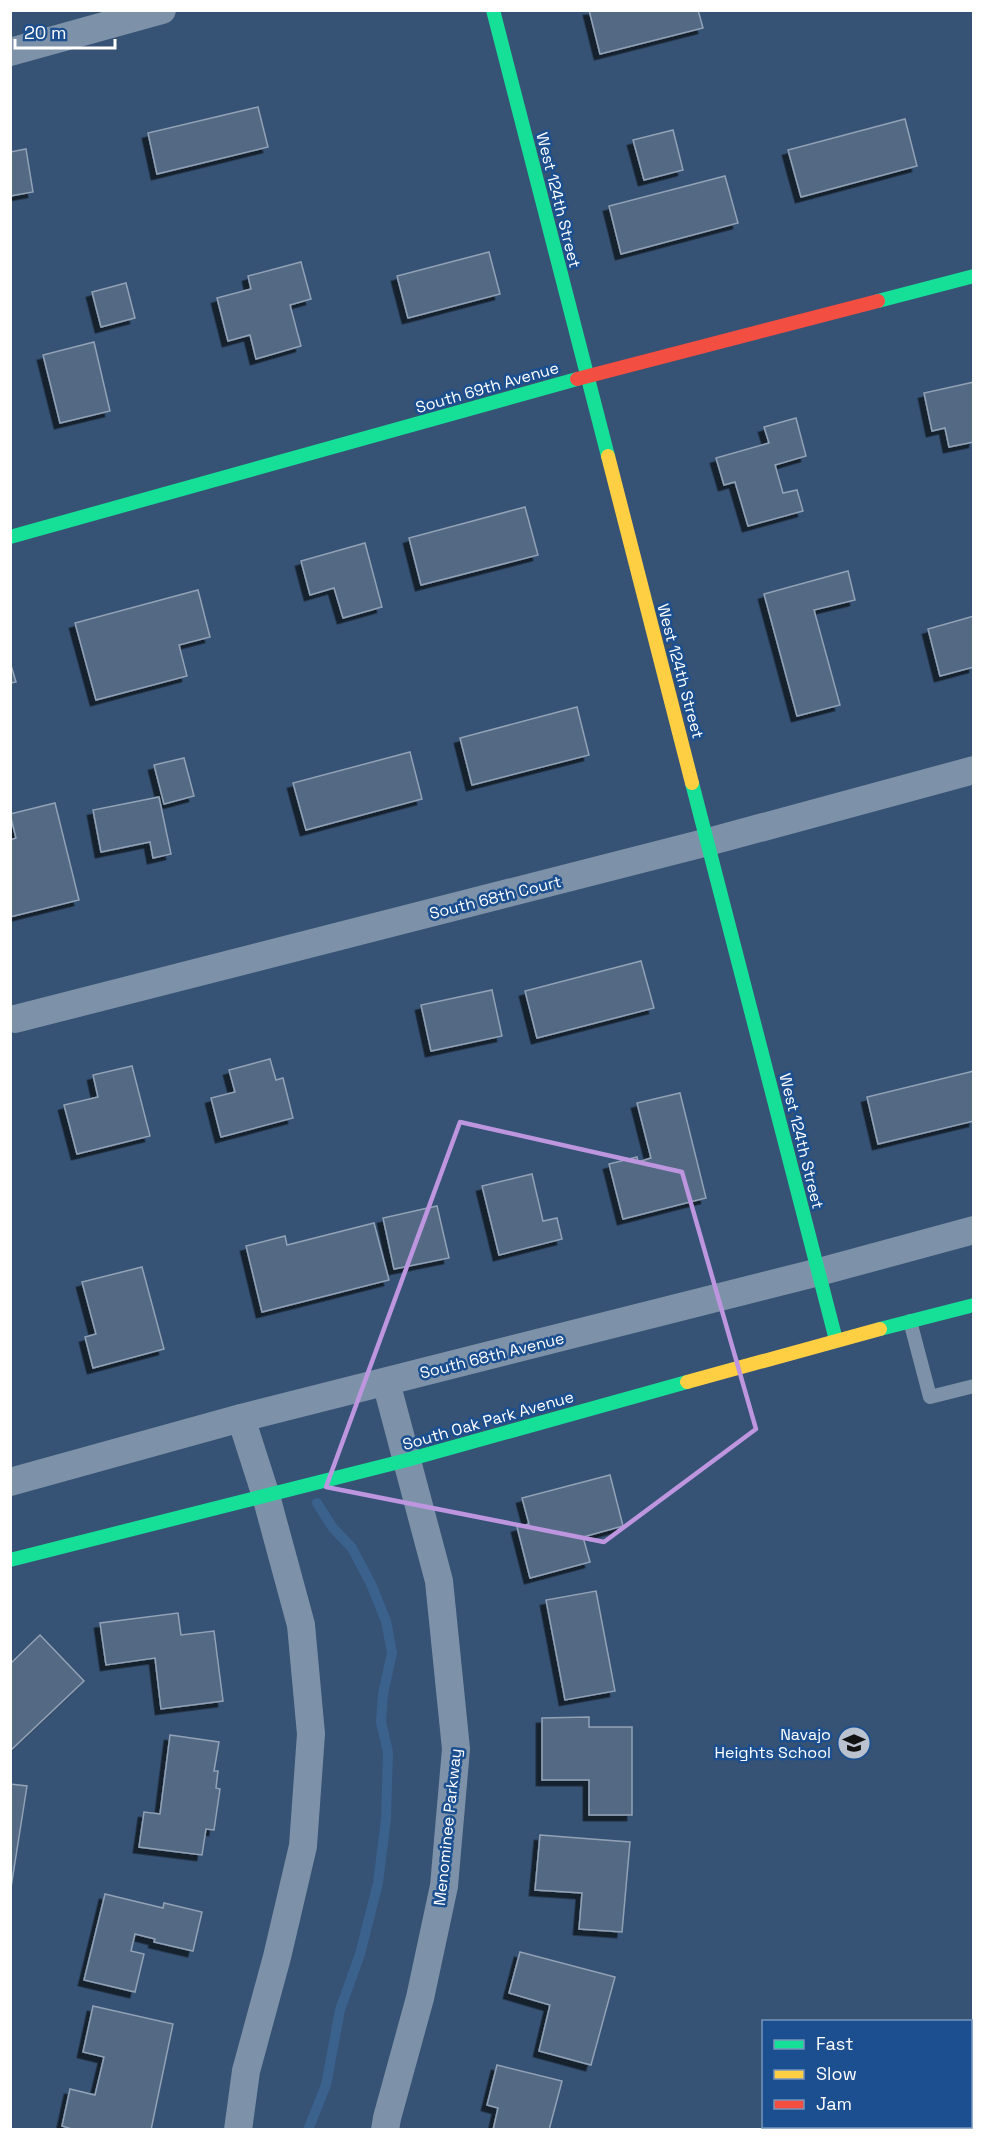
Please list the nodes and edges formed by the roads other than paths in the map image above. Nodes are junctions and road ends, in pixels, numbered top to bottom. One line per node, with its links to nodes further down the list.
1 (162, 10): 3 (street)
2 (493, 10): 5 (street, West 124th Street)
3 (10, 52)
4 (974, 276): 5 (street, South 69th Avenue)
5 (588, 376): 6 (street, South 69th Avenue); 8 (street, West 124th Street)
6 (10, 537)
7 (974, 770): 8 (street, South 68th Court)
8 (708, 842): 9 (street, South 68th Court); 11 (street, West 124th Street)
9 (15, 1019)
10 (974, 1230): 11 (street, South 68th Avenue)
11 (819, 1272): 14 (street, West 124th Street); 15 (street, South 68th Avenue)
12 (974, 1305): 13 (street, South Oak Park Avenue)
13 (910, 1321): 14 (street, South Oak Park Avenue); 16 (lane)
14 (836, 1340): 18 (street, South Oak Park Avenue)
15 (386, 1382): 17 (street, South 68th Avenue); 18 (street, Menominee Parkway)
16 (974, 1386)
17 (241, 1418): 19 (street, South 68th Avenue); 20 (street)
18 (407, 1460): 20 (street, South Oak Park Avenue); 23 (street, Menominee Parkway)
19 (10, 1482)
20 (266, 1496): 21 (street, South Oak Park Avenue); 22 (street)
21 (10, 1560)
22 (238, 2130)
23 (385, 2130)

